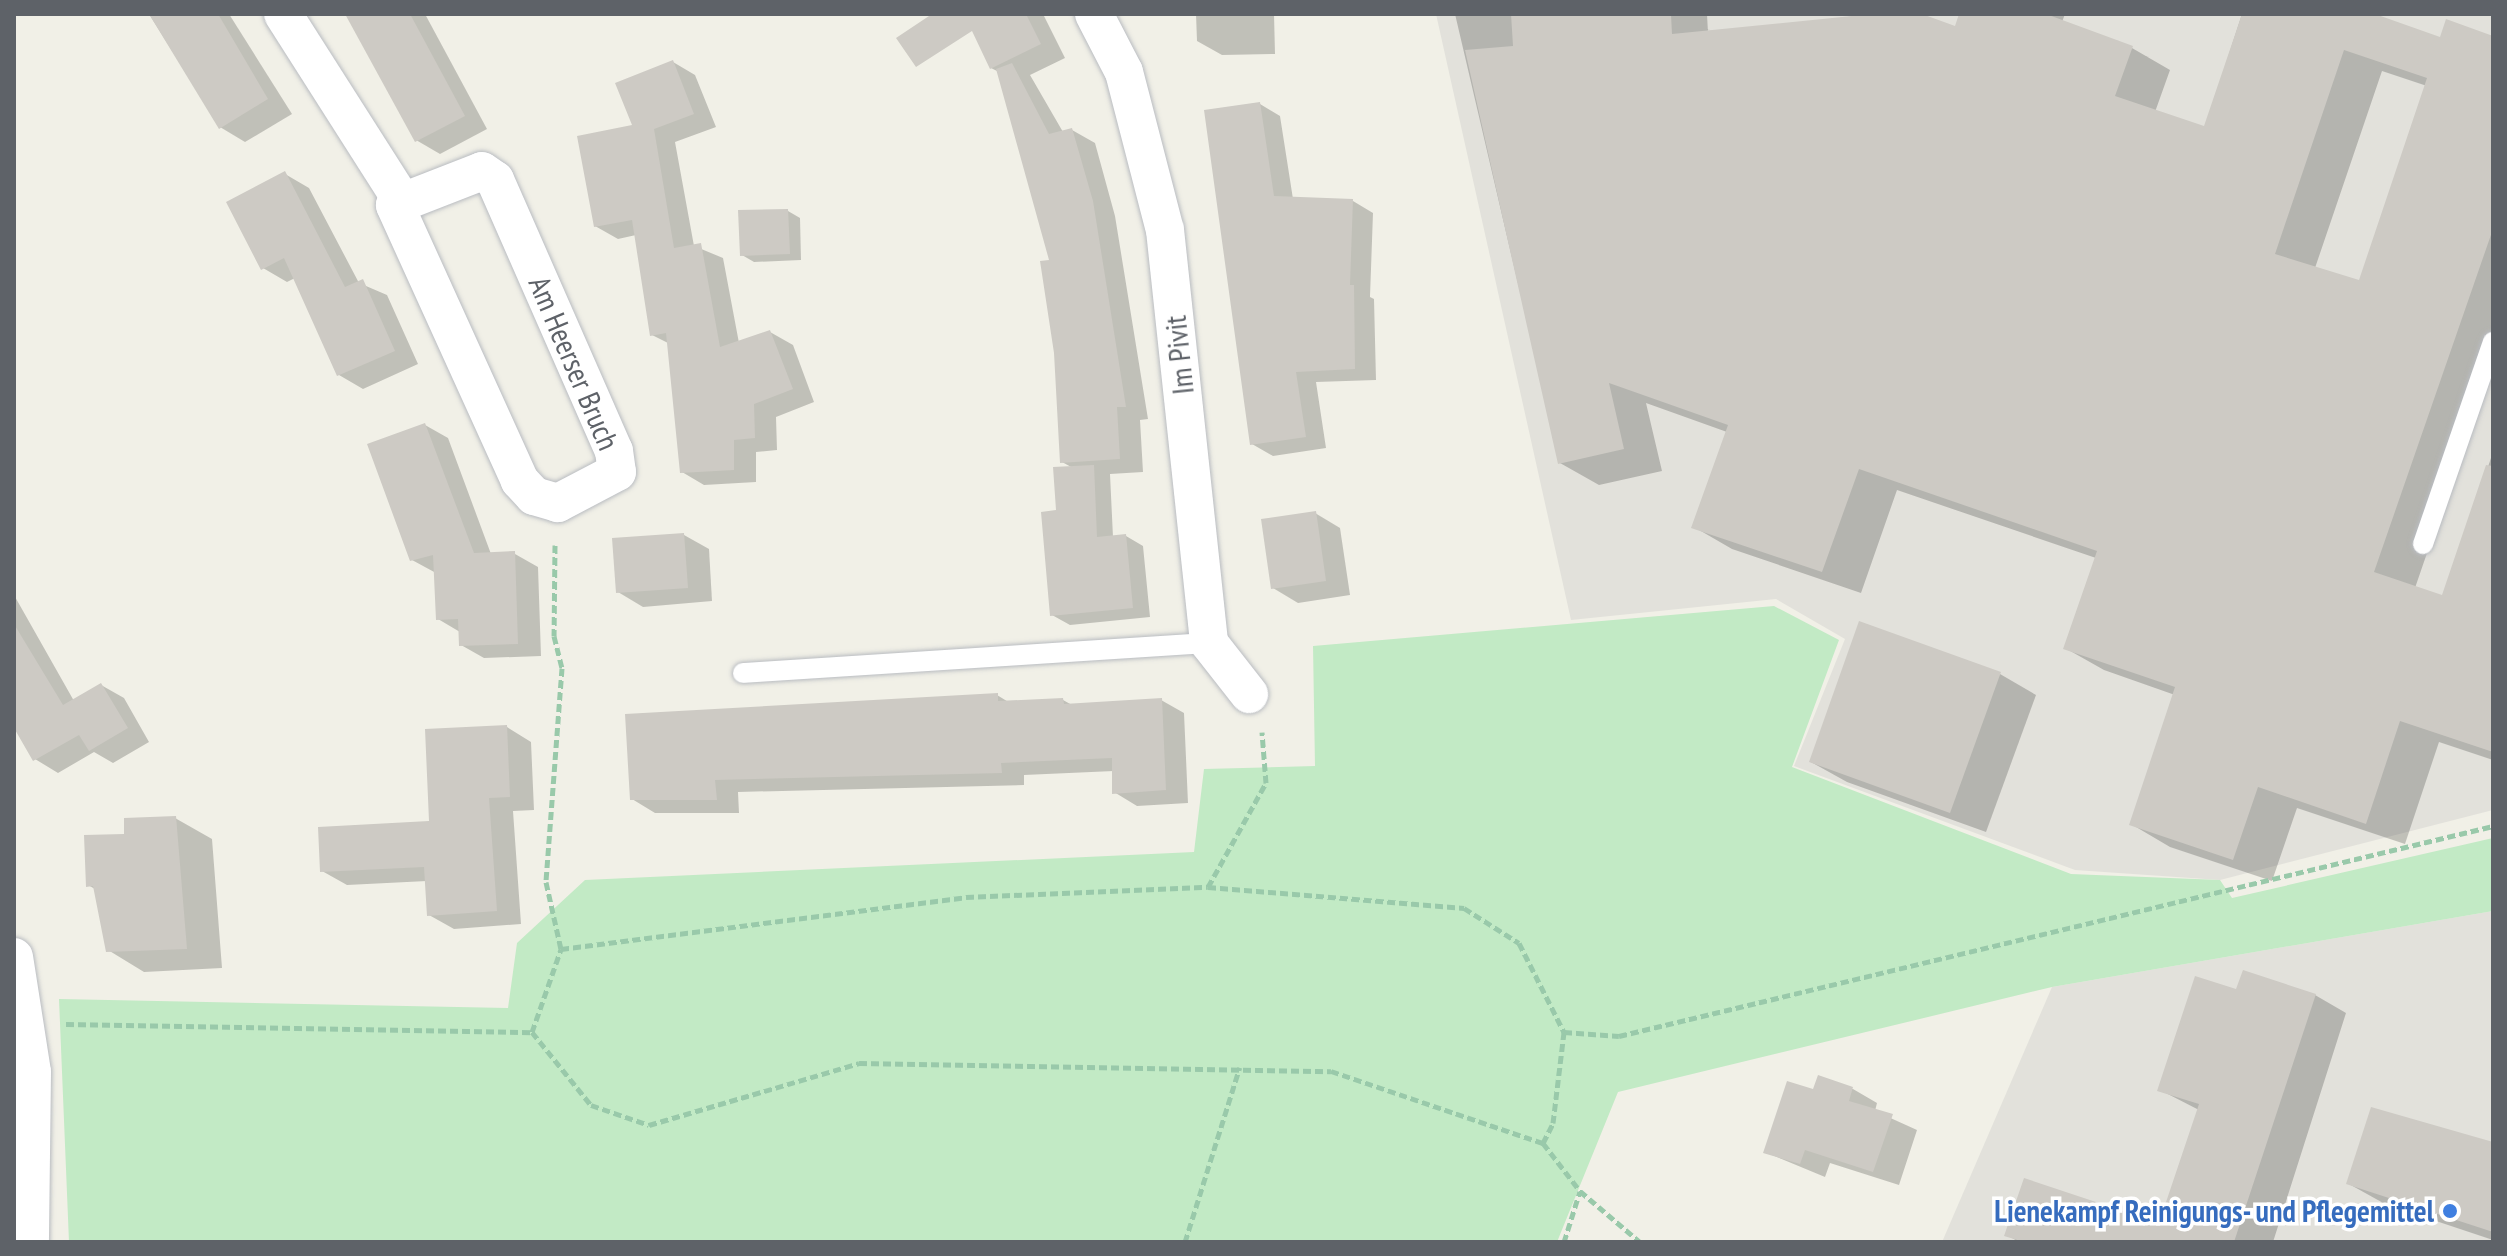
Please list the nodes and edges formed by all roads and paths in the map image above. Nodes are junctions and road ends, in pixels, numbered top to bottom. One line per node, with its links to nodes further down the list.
1 (283, 14): 3 (street, Am Heerser Bruch)
2 (1094, 14): 7 (street, Im Pivit)
3 (401, 199): 3 (street, Am Heerser Bruch)
4 (2493, 342): 6 (lane)
5 (555, 532): 13 (path)
6 (2423, 544)
7 (1209, 643): 8 (lane); 9 (street)
8 (743, 673)
9 (1249, 694)
10 (1266, 783): 12 (path)
11 (2493, 826): 17 (path)
12 (1208, 887): 13 (path); 17 (path)
13 (561, 949): 16 (path)
14 (14, 957): 15 (street)
15 (25, 1022): 16 (path); 19 (street)
16 (532, 1032): 18 (path)
17 (1564, 1032): 20 (path)
18 (1240, 1067): 20 (path); 23 (path)
19 (23, 1071): 22 (street)
20 (1543, 1143): 21 (path)
21 (1580, 1191): 24 (path); 25 (path)
22 (30, 1242)
23 (1185, 1242)
24 (1564, 1242)
25 (1640, 1242)

